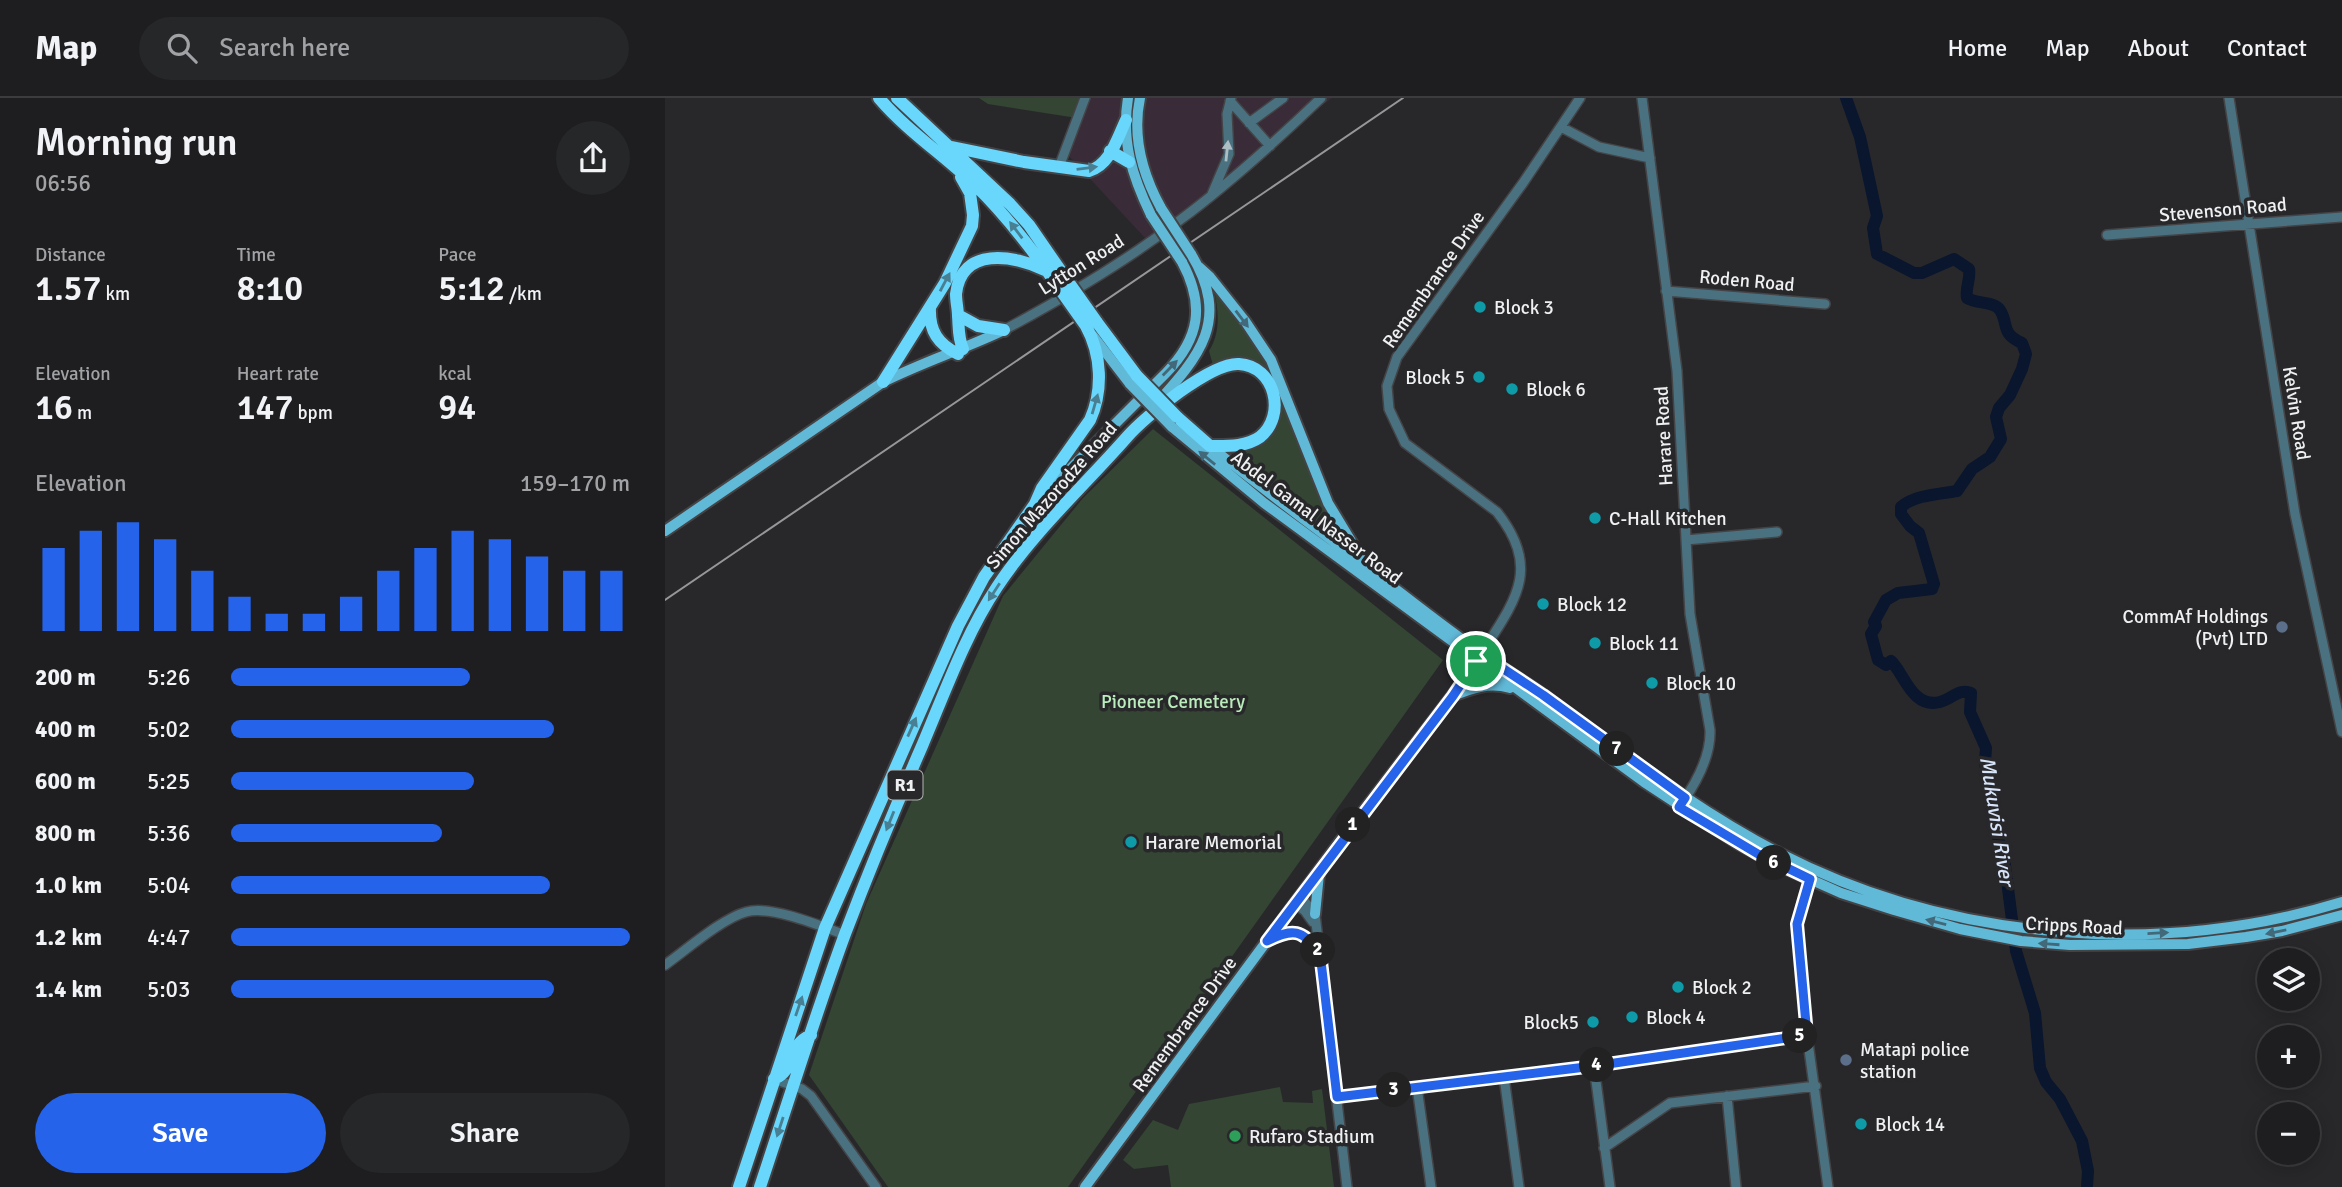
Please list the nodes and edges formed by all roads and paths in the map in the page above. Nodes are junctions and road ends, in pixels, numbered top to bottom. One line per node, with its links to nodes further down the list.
1 (879, 98): 21 (highway, Abdel Gamal Nasser Road)
2 (897, 98): 15 (highway, Abdel Gamal Nasser Road)
3 (1085, 98): 20 (street)
4 (1128, 98): 12 (main road, R1)
5 (1140, 98): 23 (main road, R1)
6 (1283, 98): 13 (street)
7 (1321, 98): 16 (street, Lytton Road)
8 (1580, 98): 14 (street, Remembrance Drive)
9 (1642, 98): 18 (street, Harare Road)
10 (2229, 98): 25 (street, Kelvin Road)
11 (1230, 100): 13 (street); 22 (street, one-way to 11)
12 (1125, 120): 17 (highway); 19 (main road, R1)
13 (1249, 123): 16 (street)
14 (1561, 127): 18 (street); 47 (street, Remembrance Drive)
15 (949, 146): 20 (highway); 29 (highway, Abdel Gamal Nasser Road)
16 (1270, 146): 22 (street, Lytton Road)
17 (1110, 151): 19 (highway); 20 (highway, one-way to 17)
18 (1650, 158): 30 (street, Harare Road)
19 (1129, 162): 23 (main road, R1)
20 (1059, 167)
21 (956, 168): 28 (highway, Abdel Gamal Nasser Road, one-way to 21); 32 (highway, one-way to 21)
22 (1210, 197): 35 (street, Lytton Road)
23 (1156, 212): 27 (main road, Simon Mazorodze Road / R1, bridge); 42 (main road, Simon Mazorodze Road / R1, one-way to 23, bridge)
24 (2342, 216): 25 (street, Stevenson Road)
25 (2248, 223): 26 (street, Stevenson Road); 50 (street, Kelvin Road)
26 (2107, 235)
27 (1199, 267): 40 (main road, Simon Mazorodze Road / R1); 46 (main road, one-way to 46)
28 (1048, 272): 29 (highway, Abdel Gamal Nasser Road); 33 (highway)
29 (1062, 282): 34 (highway, Abdel Gamal Nasser Road, bridge)
30 (1666, 291): 31 (street, Roden Road); 45 (street, Harare Road)
31 (1825, 304)
32 (930, 308): 36 (highway); 37 (highway)
33 (958, 315): 35 (highway); 36 (highway)
34 (1090, 326): 39 (highway, Abdel Gamal Nasser Road, bridge); 42 (highway, one-way to 34)
35 (1004, 330): 36 (main road, Lytton Road)
36 (958, 351): 37 (main road, Lytton Road); 38 (main road, Lytton Road)
37 (883, 382): 38 (main road, Lytton Road)
38 (867, 394): 43 (main road, Lytton Road)
39 (1175, 422): 41 (highway, Abdel Gamal Nasser Road); 47 (main road, Abdel Gamal Nasser Road, one-way to 39)
40 (1134, 429): 41 (highway); 62 (highway, Simon Mazorodze Road / R1, one-way to 62)
41 (1210, 446): 46 (main road, Abdel Gamal Nasser Road)
42 (1035, 504): 60 (highway, Simon Mazorodze Road / R1, one-way to 42)
43 (665, 531)
44 (1777, 532): 45 (street)
45 (1686, 540): 52 (street, Harare Road)
46 (1368, 568): 47 (main road, Abdel Gamal Nasser Road)
47 (1479, 657): 48 (main road, Abdel Gamal Nasser Road); 49 (main road, Remembrance Drive); 52 (main road, Abdel Gamal Nasser Road)
48 (1516, 689): 49 (main road); 52 (main road, Abdel Gamal Nasser Road)
49 (1453, 696): 53 (main road, Remembrance Drive)
50 (2340, 710): 51 (street, Kelvin Road)
51 (2342, 732)
52 (1682, 802): 54 (main road, Abdel Gamal Nasser Road)
53 (1320, 871): 55 (main road, Remembrance Drive); 57 (main road)
54 (1813, 874): 61 (main road, Cripps Road); 67 (street)
55 (1298, 900): 57 (street); 59 (street); 63 (main road, Remembrance Drive)
56 (2342, 902): 61 (main road, Cripps Road, one-way to 56)
57 (1315, 914): 59 (street)
58 (2342, 915): 61 (main road, Cripps Road, one-way to 61)
59 (1316, 927): 64 (street)
60 (825, 928): 62 (street); 65 (street); 70 (highway, Simon Mazorodze Road / R1, one-way to 60)
61 (2002, 932)
62 (845, 935): 66 (highway, Simon Mazorodze Road / R1)
63 (1267, 941): 64 (main road); 80 (main road, Remembrance Drive)
64 (1320, 953): 75 (street)
65 (665, 965)
66 (811, 1035): 70 (highway); 71 (highway, Simon Mazorodze Road / R1)
67 (1807, 1035): 68 (street); 72 (street)
68 (1594, 1066): 69 (street); 76 (street)
69 (1504, 1077): 73 (street); 83 (street)
70 (774, 1079): 71 (street); 77 (highway, Simon Mazorodze Road / R1)
71 (793, 1085): 78 (highway, Simon Mazorodze Road / R1, one-way to 78); 79 (street)
72 (1815, 1086): 74 (street); 86 (street)
73 (1417, 1087): 75 (street); 82 (street)
74 (1727, 1096): 76 (street); 85 (street)
75 (1337, 1097): 81 (street)
76 (1604, 1148): 84 (street)
77 (739, 1187)
78 (760, 1187)
79 (876, 1187)
80 (1085, 1187)
81 (1347, 1187)
82 (1431, 1187)
83 (1519, 1187)
84 (1609, 1187)
85 (1736, 1187)
86 (1828, 1187)

